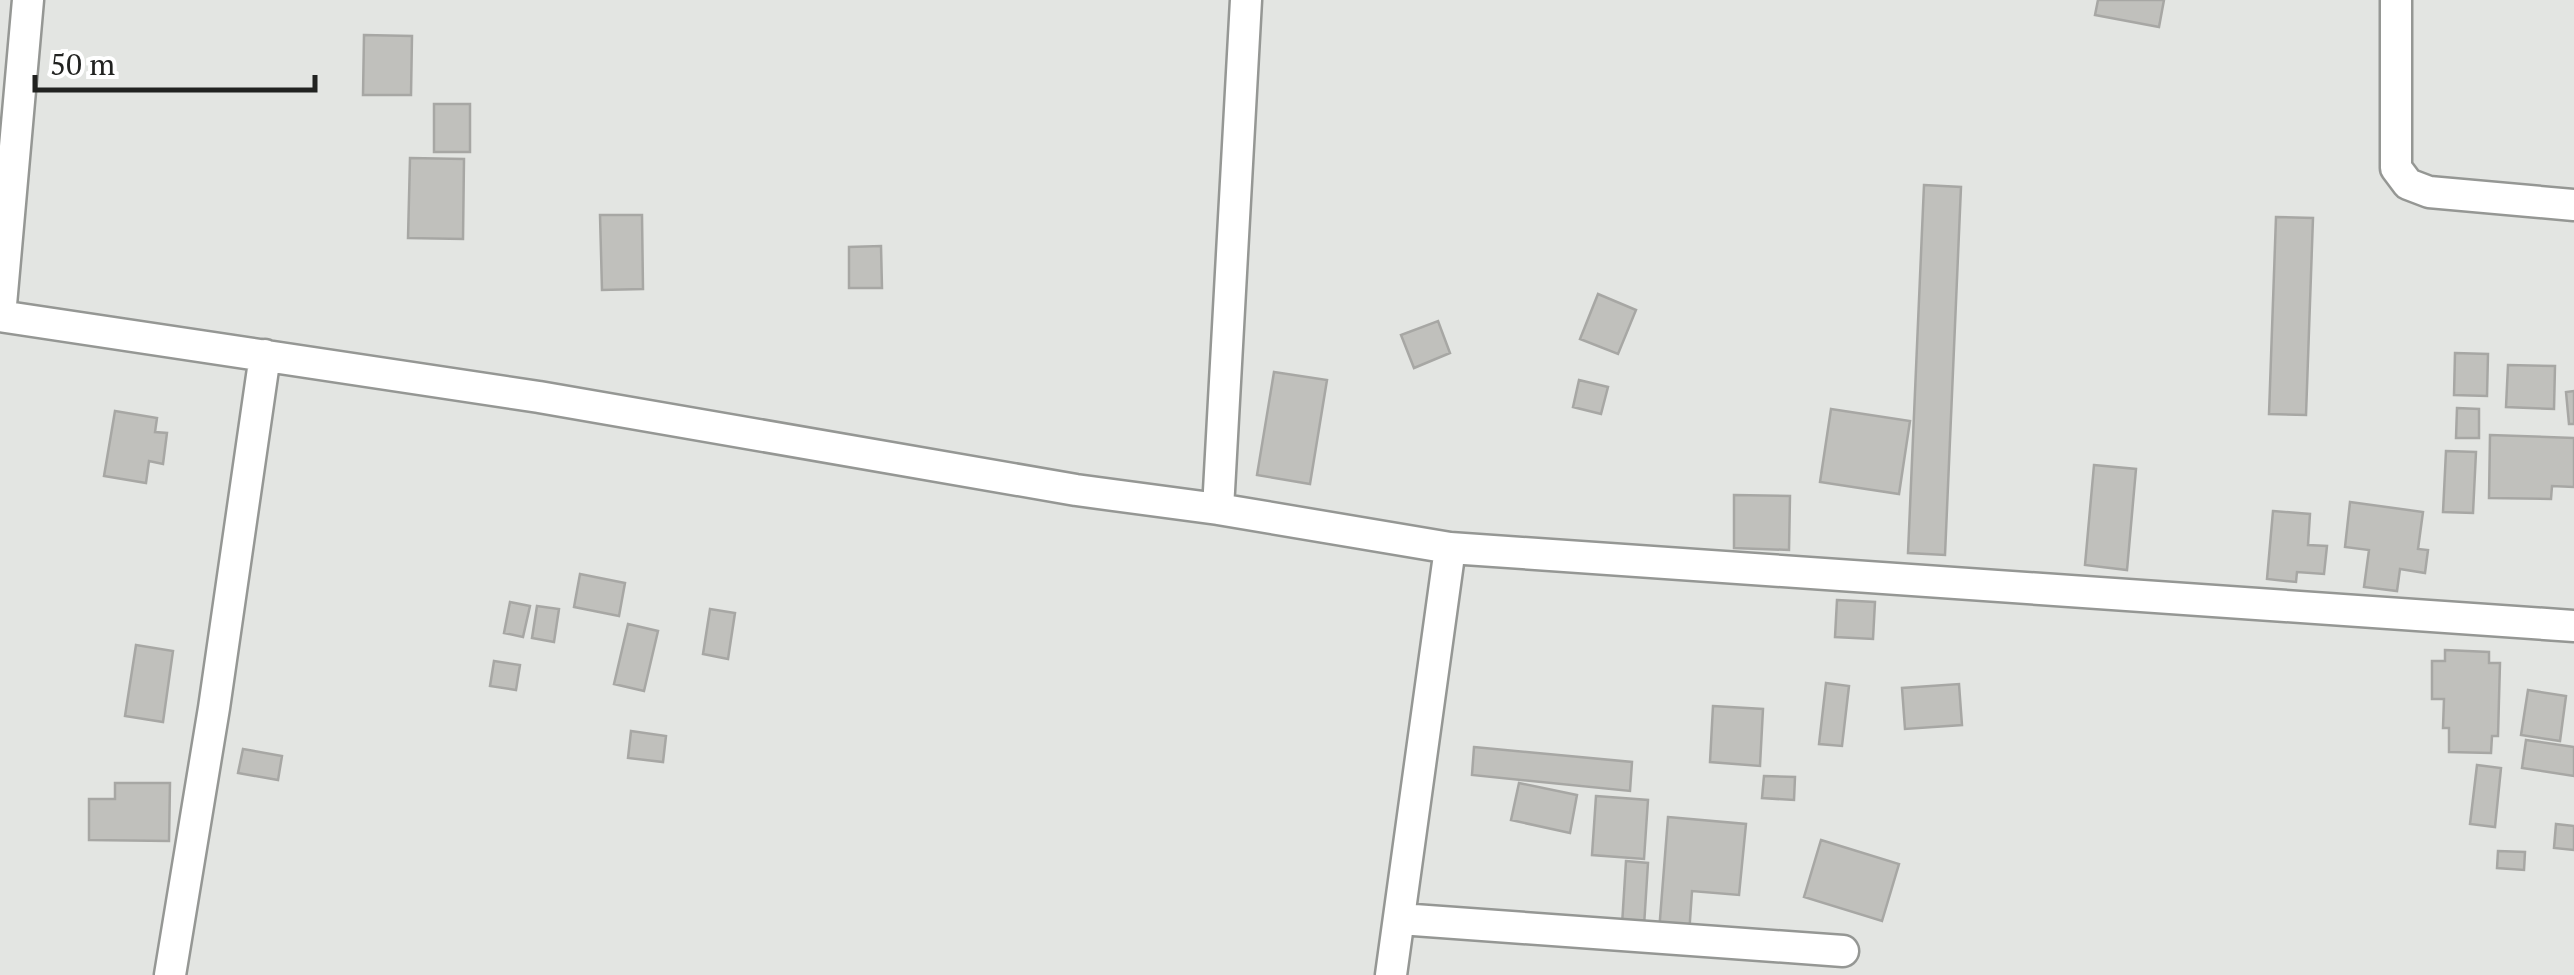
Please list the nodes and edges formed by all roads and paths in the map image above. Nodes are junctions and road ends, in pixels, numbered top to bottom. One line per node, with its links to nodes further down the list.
1 (28, 0): 5 (street)
2 (1246, 0): 6 (street)
3 (2396, 0): 4 (street)
4 (2574, 204)
5 (265, 356): 6 (street); 11 (street)
6 (1218, 509): 7 (street)
7 (1450, 548): 8 (street); 9 (street)
8 (2574, 626)
9 (1400, 918): 10 (street); 12 (street)
10 (1843, 952)
11 (170, 975)
12 (1392, 975)

